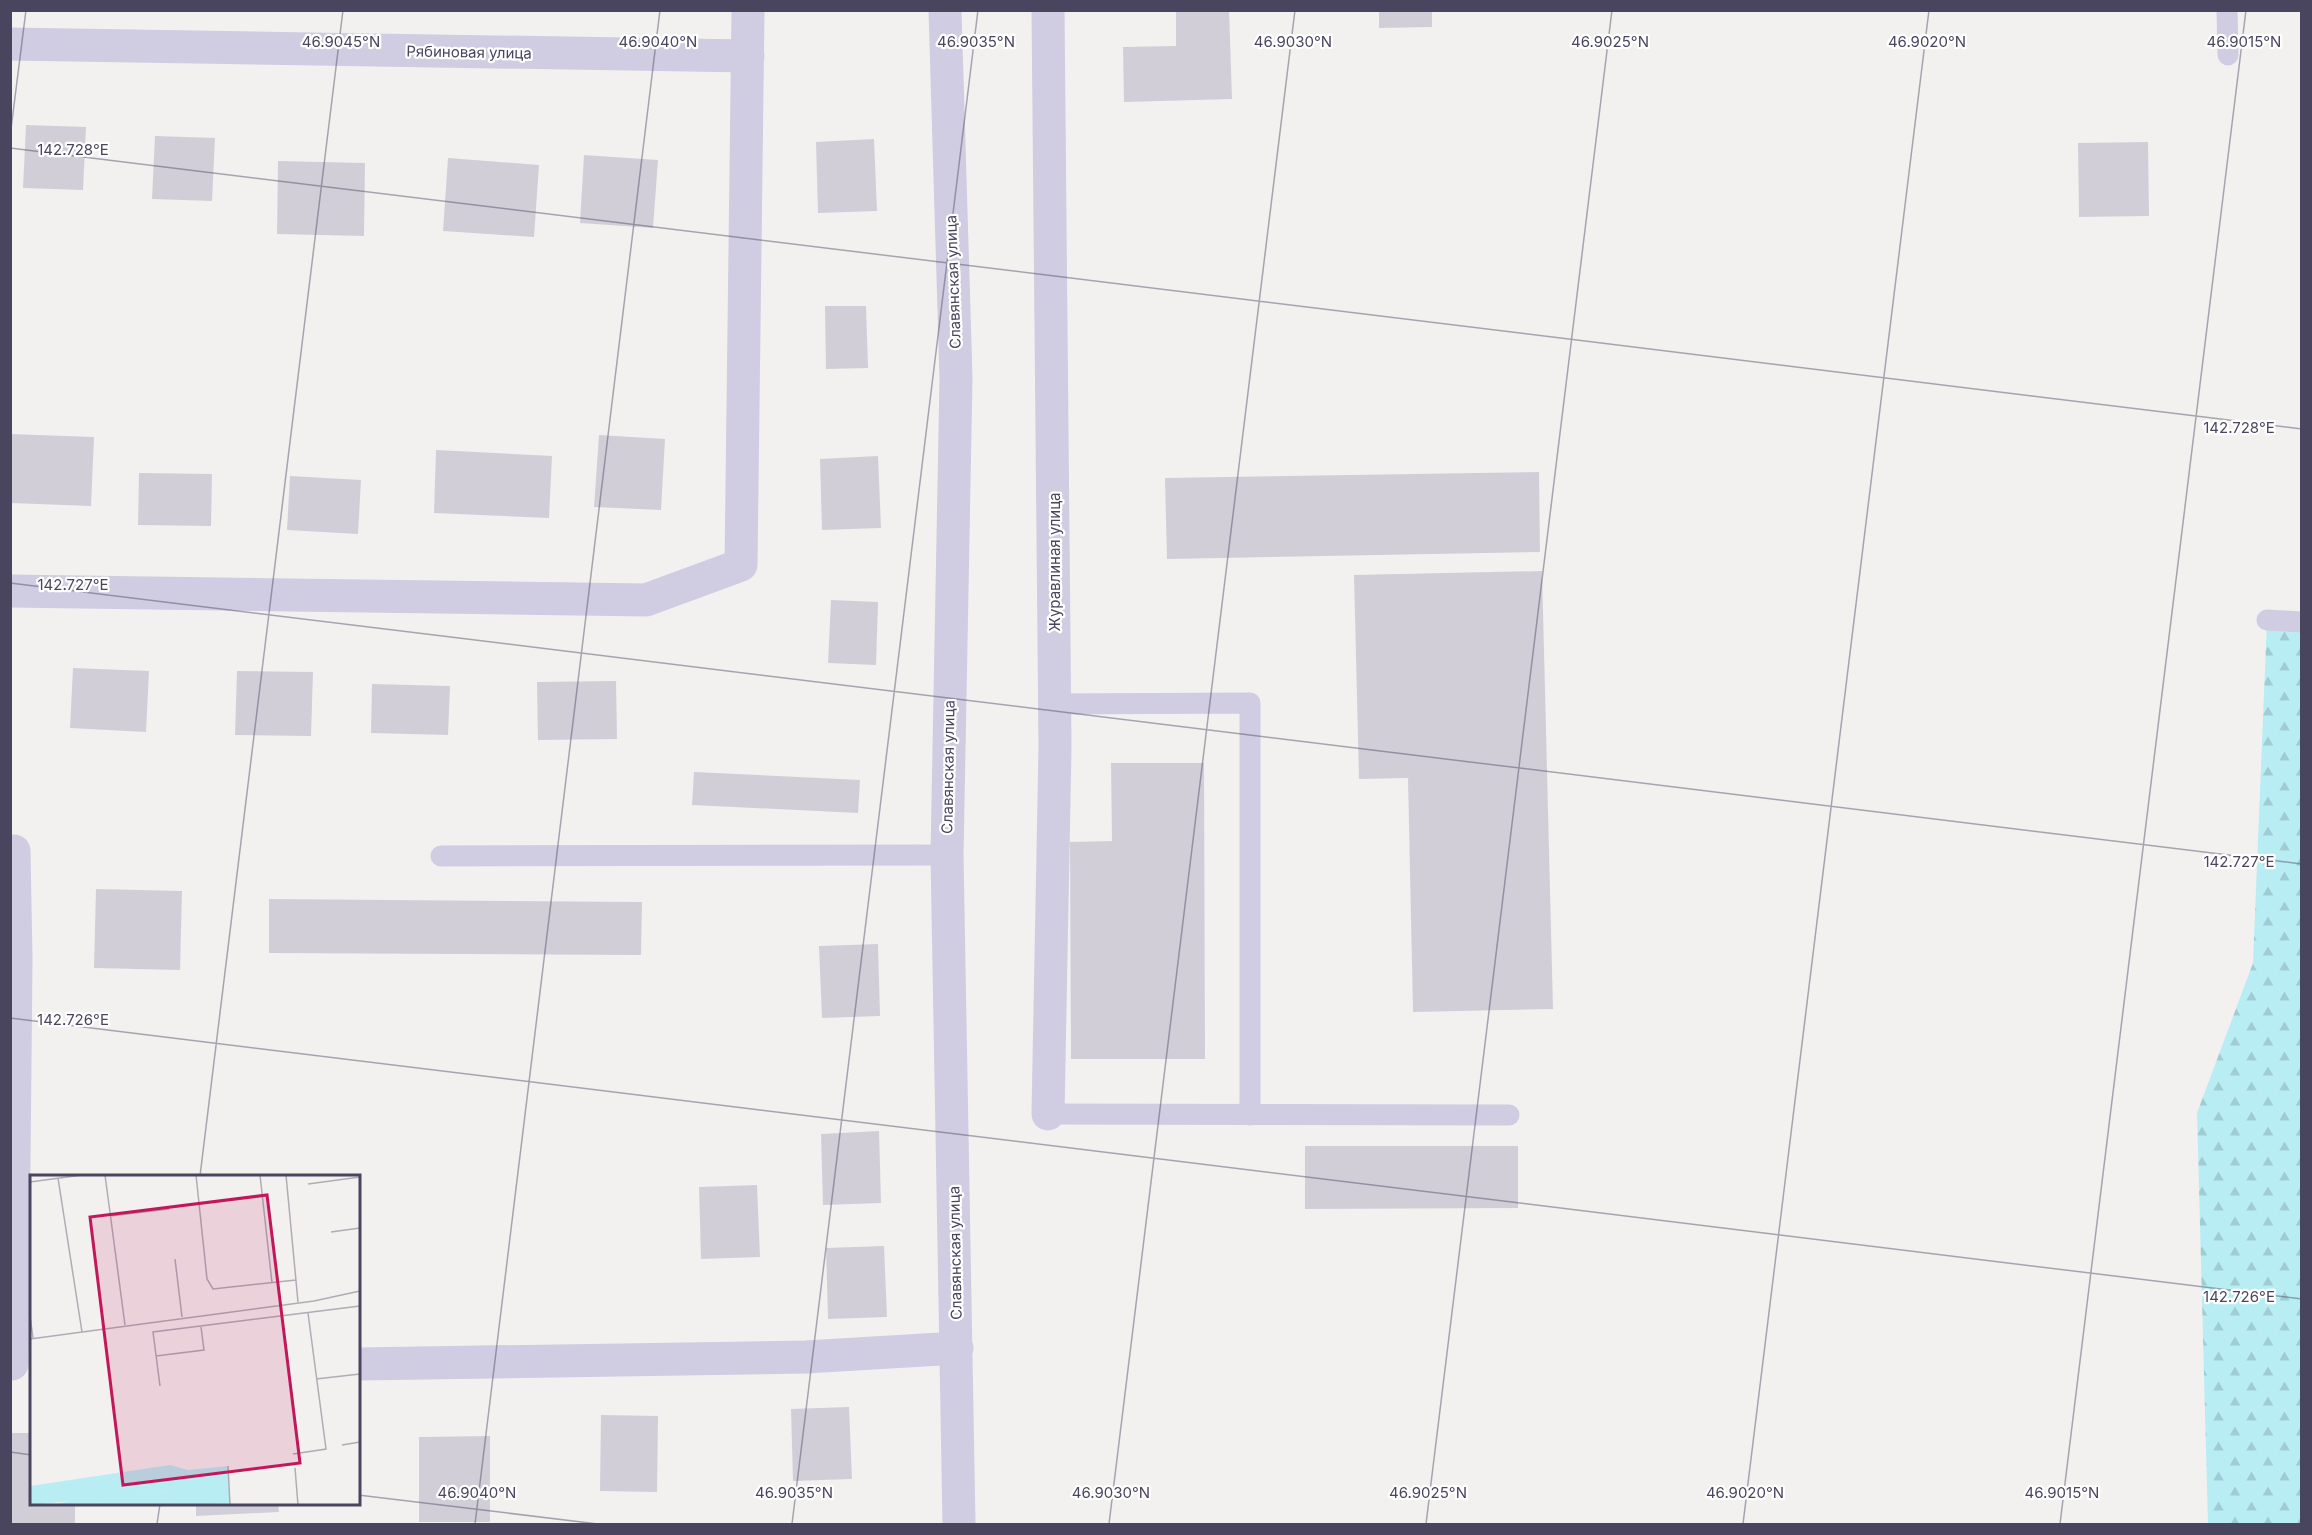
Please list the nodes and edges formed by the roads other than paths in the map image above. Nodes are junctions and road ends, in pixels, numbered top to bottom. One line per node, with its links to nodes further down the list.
1 (748, 10): 7 (street)
2 (945, 10): 13 (street, Славянская улица)
3 (1048, 10): 11 (street, Журавлиная улица)
4 (2227, 10): 6 (lane)
5 (10, 44): 7 (street, Рябиновая улица)
6 (2228, 55)
7 (748, 56): 8 (street)
8 (10, 591)
9 (2266, 620): 10 (lane)
10 (2301, 622)
11 (1055, 704): 15 (street, Журавлиная улица); 16 (lane)
12 (14, 852): 19 (street)
13 (947, 855): 14 (lane); 18 (street, Славянская улица)
14 (441, 856)
15 (1048, 1114): 16 (lane)
16 (1251, 1115): 17 (lane)
17 (1509, 1115)
18 (957, 1348): 20 (street); 21 (street, Славянская улица)
19 (18, 1364)
20 (360, 1365)
21 (959, 1524)

